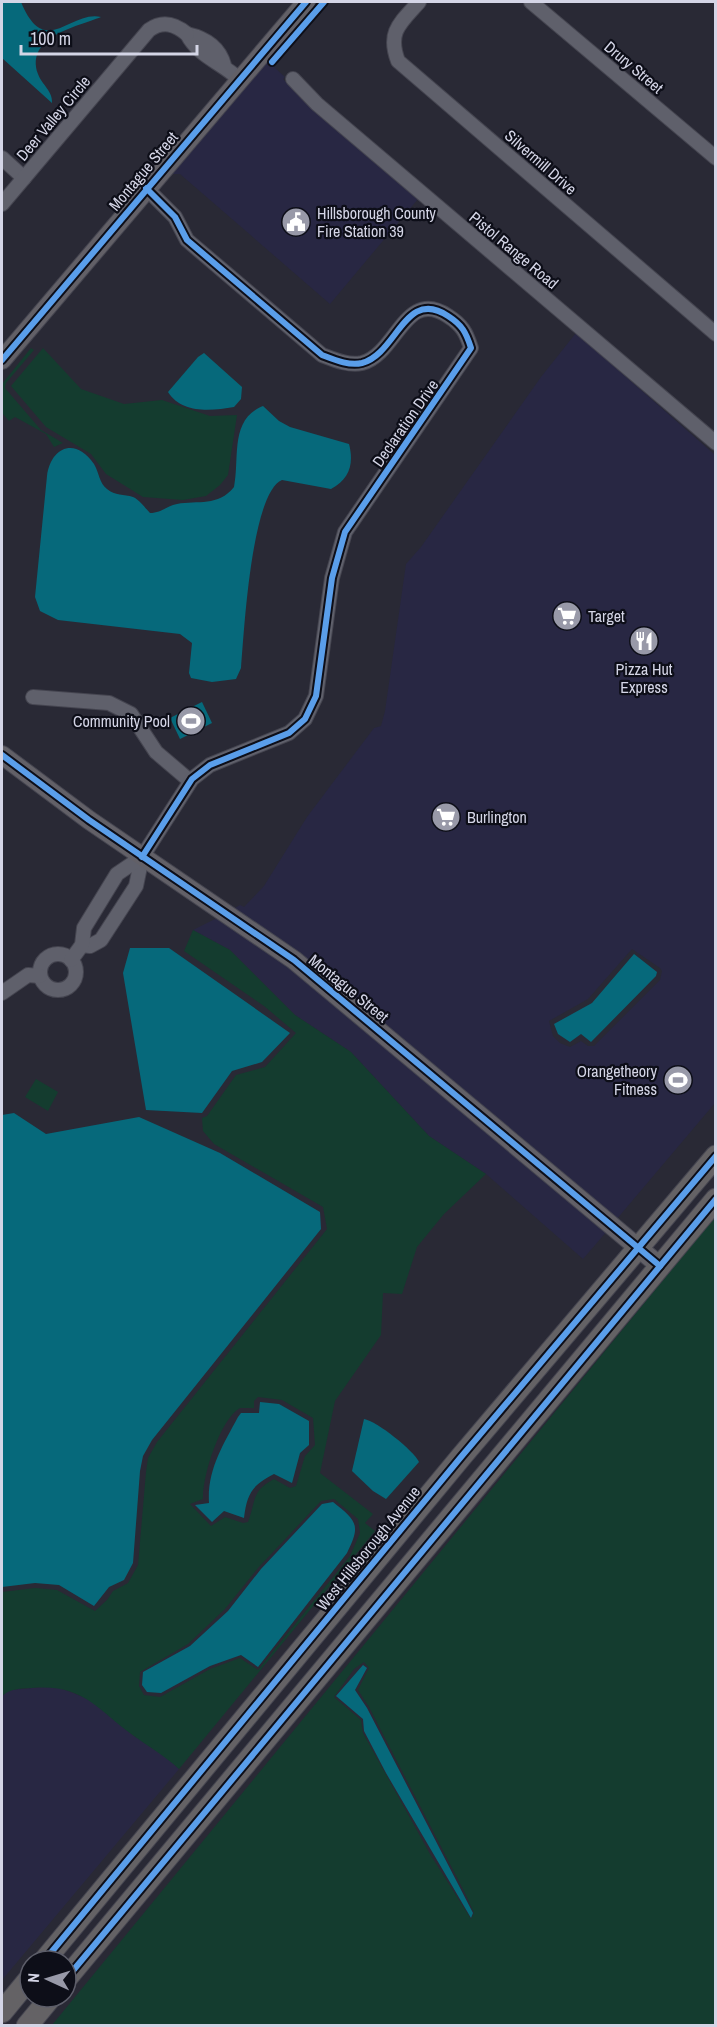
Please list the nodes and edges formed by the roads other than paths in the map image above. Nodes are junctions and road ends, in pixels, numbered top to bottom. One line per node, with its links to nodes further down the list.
1 (306, 2): 4 (street, Montague Street)
2 (418, 2): 11 (street, Silvermill Drive)
3 (531, 2): 7 (street, Drury Street)
4 (239, 79): 8 (street, Deer Valley Circle); 9 (street, Montague Street)
5 (293, 79): 13 (street, Pistol Range Road)
6 (2, 158): 8 (street, Deer Valley Circle)
7 (716, 158)
8 (24, 178): 10 (street, Deer Valley Circle)
9 (146, 188): 12 (street, Montague Street); 16 (street, Declaration Drive)
10 (2, 204)
11 (716, 333)
12 (2, 360)
13 (716, 443)
14 (33, 697): 16 (street)
15 (2, 755): 17 (street, Montague Street)
16 (190, 781): 17 (street, Declaration Drive)
17 (142, 857): 18 (street); 18 (street); 24 (street, Montague Street)
18 (82, 945): 19 (street)
19 (71, 960): 20 (street); 20 (street)
20 (40, 976): 21 (street)
21 (2, 993)
22 (716, 1156): 24 (main road, West Hillsborough Avenue)
23 (716, 1199): 25 (main road)
24 (640, 1248): 25 (street, Montague Street); 26 (main road, West Hillsborough Avenue)
25 (660, 1266): 27 (main road)
26 (54, 1949)
27 (78, 1965)
28 (18, 1993): 30 (main road)
29 (41, 2009): 31 (main road)
30 (2, 2012)
31 (27, 2025)

